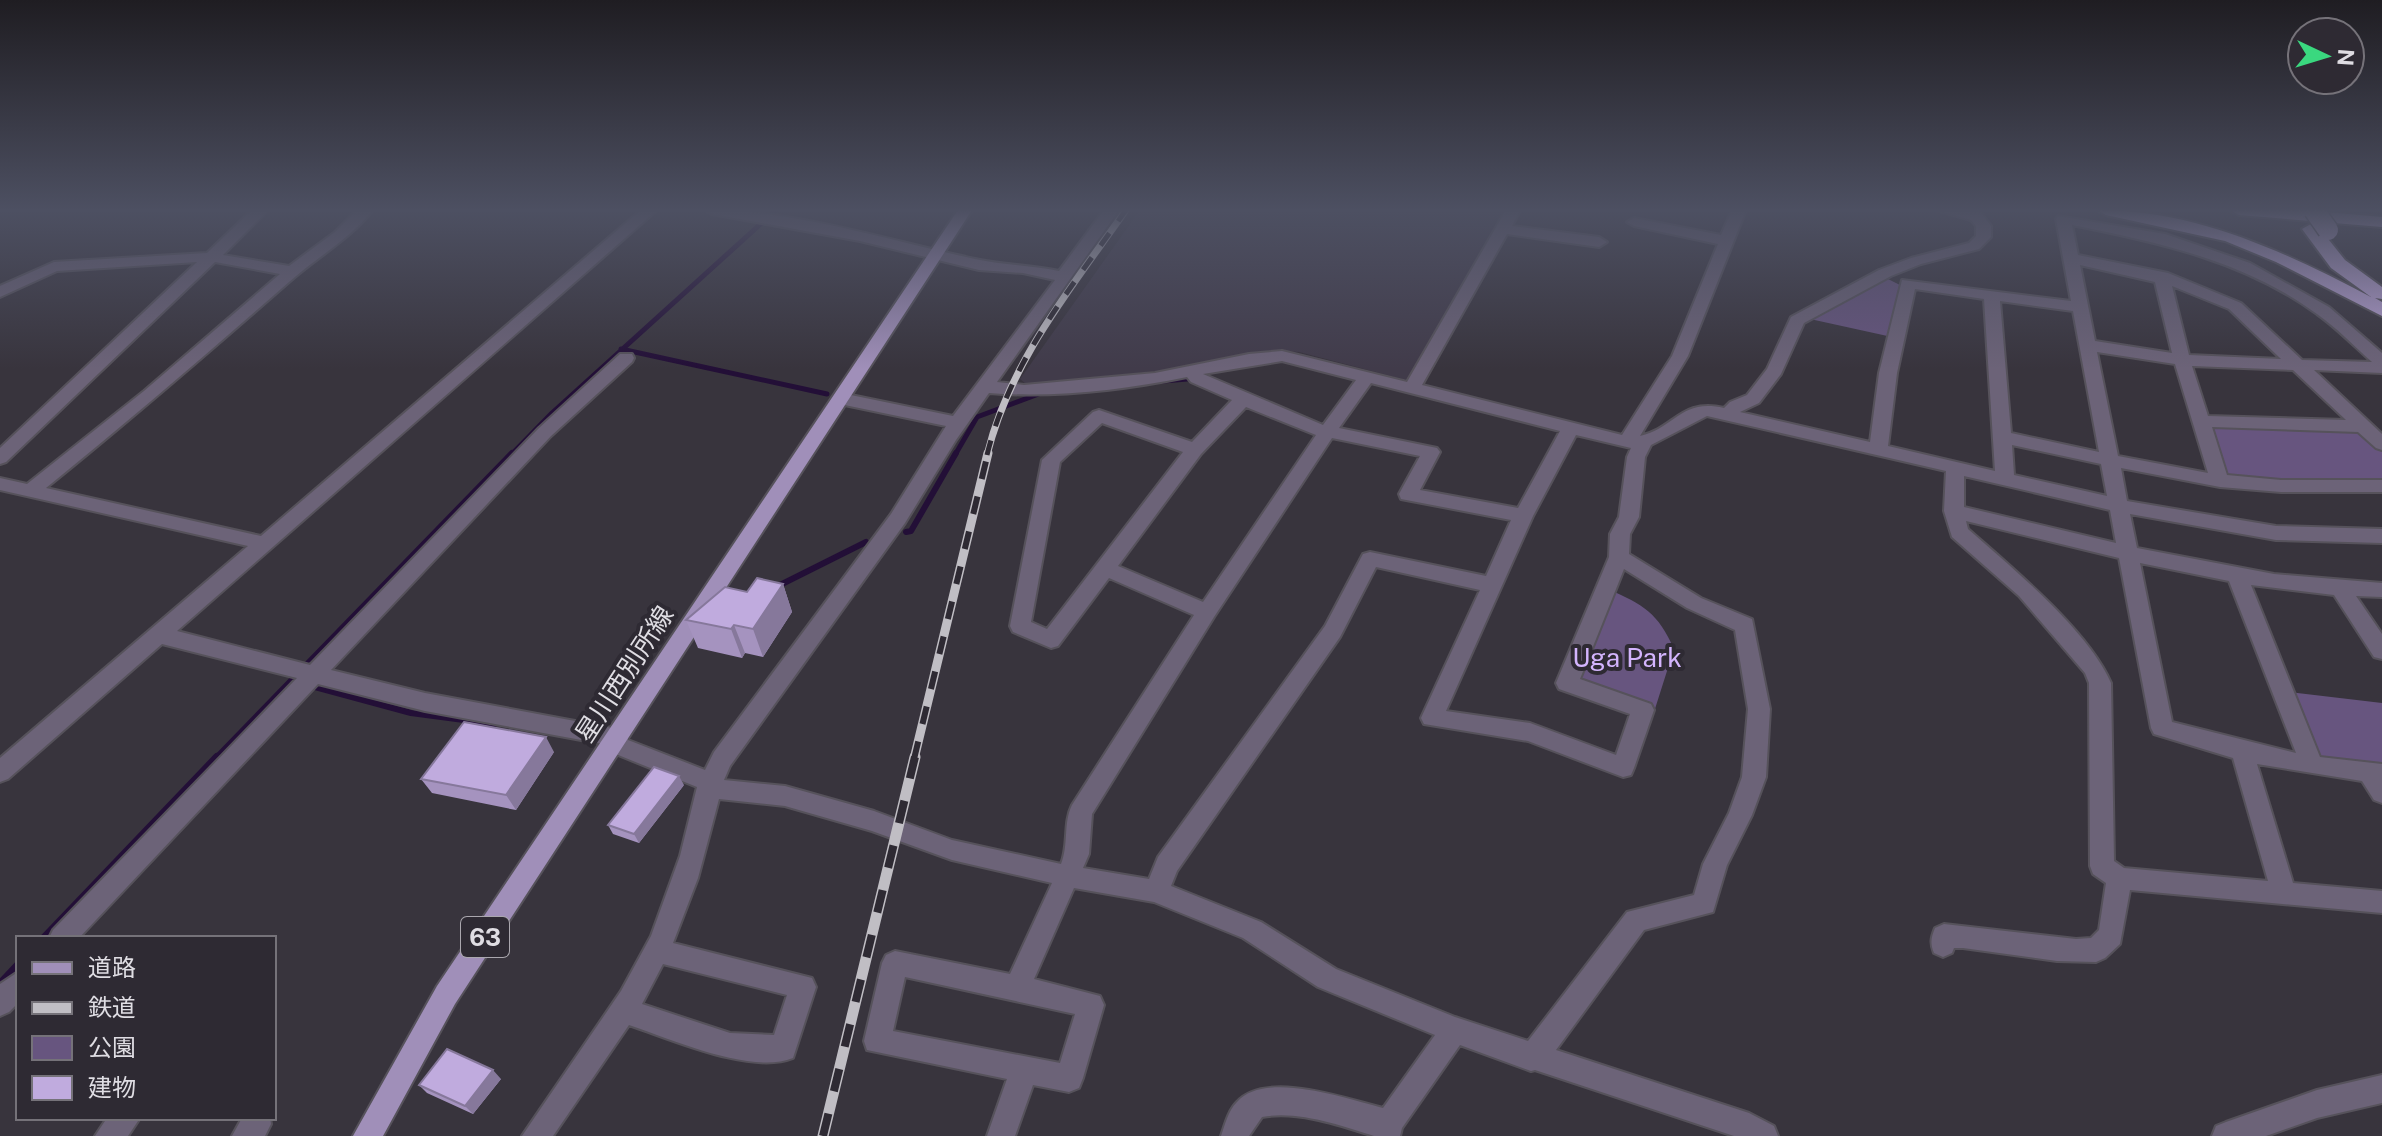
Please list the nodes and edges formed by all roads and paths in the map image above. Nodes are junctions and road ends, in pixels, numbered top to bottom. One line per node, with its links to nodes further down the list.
1 (116, 263): 24 (street)
2 (204, 263): 51 (street)
3 (245, 263): 18 (street)
4 (303, 263): 18 (street)
5 (588, 263): 63 (street)
6 (931, 263): 38 (main road, 星川西別所線 / 63)
7 (970, 263): 21 (street)
8 (1072, 263): 21 (street)
9 (1483, 263): 37 (street)
10 (1718, 263): 47 (street)
11 (1911, 263): 19 (street)
12 (2072, 263): 27 (street)
13 (2096, 263): 20 (street)
14 (2236, 263): 32 (street)
15 (2293, 263): 28 (highway)
16 (2338, 263): 25 (highway)
17 (2354, 263): 23 (highway)
18 (292, 271): 58 (street)
19 (1885, 273): 22 (street); 40 (street)
20 (2162, 276): 31 (street); 33 (street)
21 (1065, 277): 36 (street)
22 (1908, 283): 26 (street); 50 (street)
23 (2382, 285)
24 (0, 292)
25 (2382, 295)
26 (1992, 296): 27 (street); 46 (street)
27 (2078, 307): 29 (street)
28 (2382, 310)
29 (2087, 345): 31 (street); 52 (street)
30 (626, 358): 74 (street)
31 (2182, 360): 33 (street); 41 (street)
32 (2382, 365): 33 (street)
33 (2298, 366): 43 (street)
34 (1192, 372): 35 (street); 36 (street); 39 (street)
35 (1367, 376): 37 (street); 45 (street)
36 (986, 387): 42 (street)
37 (1412, 388): 44 (street)
38 (841, 399): 42 (street); 75 (main road, 星川西別所線 / 63)
39 (1243, 399): 45 (street); 49 (street)
40 (1728, 415): 47 (street); 50 (street)
41 (2200, 421): 43 (street); 55 (street)
42 (958, 423): 80 (street)
43 (2363, 426): 48 (street)
44 (1571, 428): 47 (street); 61 (street)
45 (1327, 432): 61 (street); 71 (street)
46 (2001, 437): 52 (street); 54 (street)
47 (1635, 443): 65 (street)
48 (2382, 444)
49 (1195, 450): 66 (street); 66 (street)
50 (1878, 450): 53 (street)
51 (0, 458)
52 (2108, 461): 55 (street); 59 (street)
53 (1955, 468): 54 (street); 60 (street)
54 (2005, 479): 59 (street)
55 (2220, 481): 57 (street)
56 (0, 484): 58 (street)
57 (2382, 486)
58 (31, 490): 63 (street)
59 (2121, 506): 62 (street); 64 (street)
60 (1954, 511): 64 (street); 83 (street)
61 (1523, 516): 68 (street)
62 (2382, 536)
63 (263, 543): 72 (street)
64 (2125, 551): 67 (street); 76 (street)
65 (1619, 557): 68 (street); 95 (street)
66 (1107, 569): 71 (street)
67 (2237, 576): 69 (street); 77 (street)
68 (1492, 585): 84 (street)
69 (2341, 589): 70 (street); 73 (street)
70 (2382, 590)
71 (1207, 612): 82 (street)
72 (159, 635): 74 (street); 78 (street)
73 (2382, 651)
74 (313, 673): 75 (street); 87 (street)
75 (616, 741): 80 (street); 103 (main road, 星川西別所線 / 63)
76 (2242, 751): 77 (street); 85 (street)
77 (2312, 765): 79 (street)
78 (0, 772)
79 (2375, 773): 81 (street)
80 (708, 785): 82 (street); 89 (street)
81 (2382, 793)
82 (1068, 876): 84 (street); 91 (street)
83 (2119, 878): 85 (street); 88 (street)
84 (1156, 891): 94 (street)
85 (2284, 894): 86 (street)
86 (2382, 902)
87 (64, 936)
88 (1943, 945)
89 (658, 951): 93 (street); 93 (street)
90 (16, 986): 92 (street)
91 (1017, 988): 96 (street); 96 (street)
92 (0, 1003)
93 (625, 1011): 104 (street)
94 (1454, 1030): 95 (street); 100 (street)
95 (1531, 1058): 107 (street)
96 (1024, 1070): 105 (street)
97 (2382, 1089): 108 (street)
98 (124, 1120): 101 (street)
99 (256, 1120): 102 (street)
100 (1388, 1130): 106 (street)
101 (109, 1136)
102 (246, 1136)
103 (367, 1136)
104 (536, 1136)
105 (1001, 1136)
106 (1235, 1136)
107 (1764, 1136)
108 (2226, 1136)

